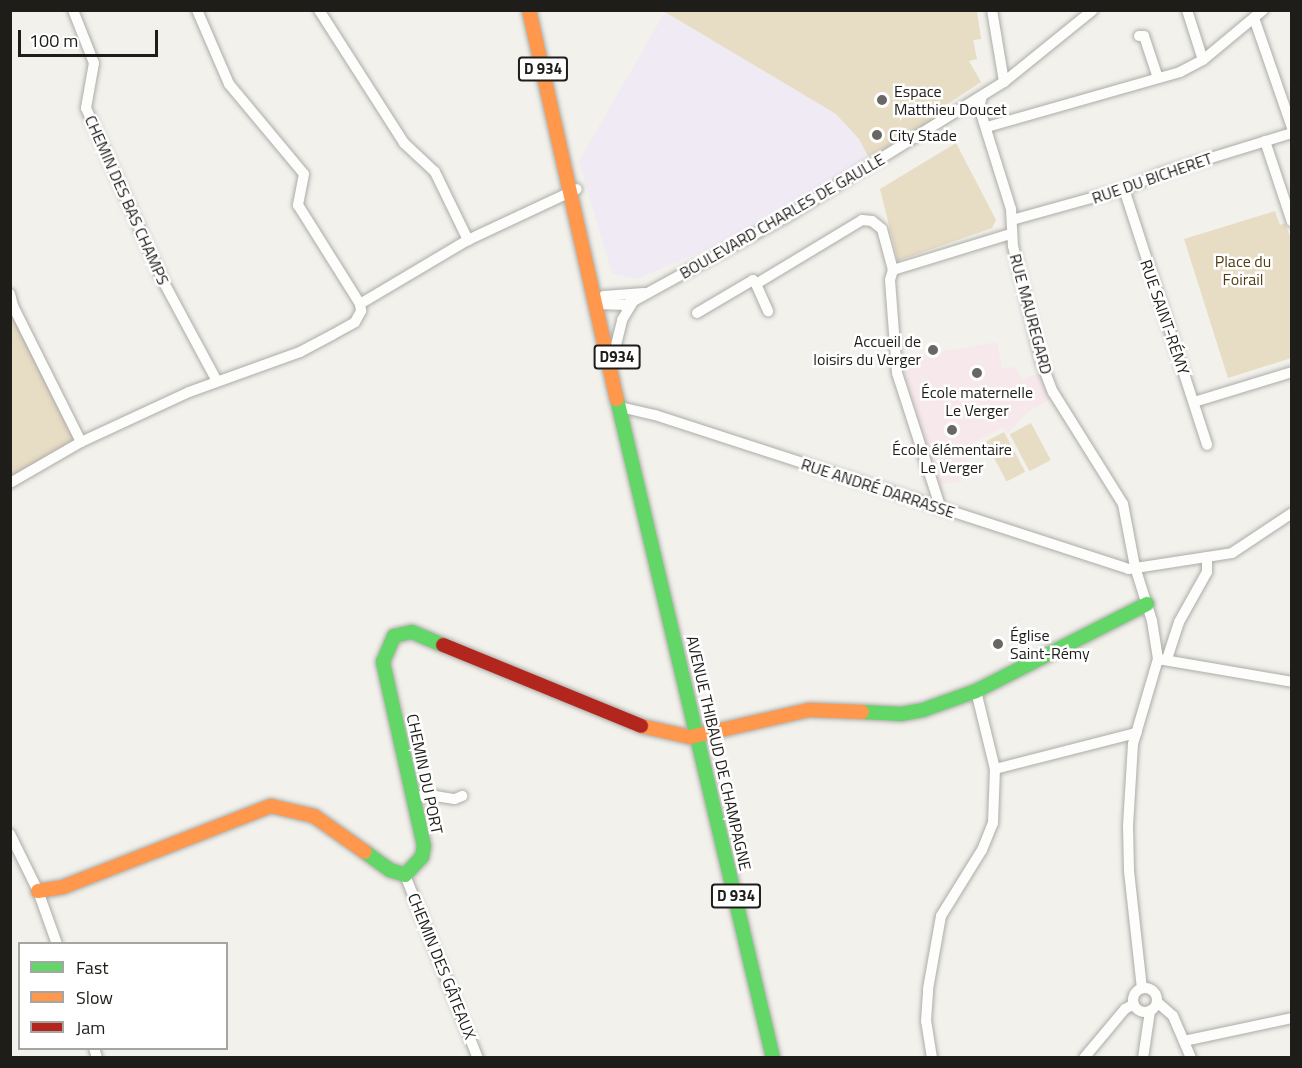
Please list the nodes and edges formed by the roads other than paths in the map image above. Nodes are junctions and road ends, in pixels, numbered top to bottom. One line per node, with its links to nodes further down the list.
1 (73, 10): 35 (street, CHEMIN DES BAS CHAMPS)
2 (197, 10): 30 (street)
3 (319, 10): 23 (street)
4 (530, 10): 19 (street, AVENUE THIBAUD DE CHAMPAGNE / D 934)
5 (992, 10): 12 (street)
6 (1093, 10): 12 (street, BOULEVARD CHARLES DE GAULLE)
7 (1187, 10): 10 (street)
8 (1258, 14): 10 (street); 15 (street)
9 (1139, 36): 11 (street)
10 (1203, 60): 11 (street)
11 (1158, 78): 14 (street)
12 (1004, 82): 13 (street, BOULEVARD CHARLES DE GAULLE)
13 (982, 96): 14 (street); 26 (street, BOULEVARD CHARLES DE GAULLE)
14 (987, 127): 20 (street)
15 (1292, 128)
16 (1292, 133): 17 (street, RUE DU BICHERET)
17 (1265, 141): 18 (street, RUE DU BICHERET); 21 (street)
18 (1125, 189): 20 (street, RUE DU BICHERET); 36 (street, RUE SAINT-RÉMY)
19 (573, 190): 23 (street); 29 (street, AVENUE THIBAUD DE CHAMPAGNE / D 934)
20 (1012, 220): 22 (street)
21 (1292, 222)
22 (1010, 234): 24 (street, RUE MAUREGARD); 44 (street, RUE MAUREGARD)
23 (468, 240): 30 (street)
24 (893, 270): 25 (street); 41 (street)
25 (756, 284): 31 (street); 32 (street)
26 (645, 293): 28 (street, BOULEVARD CHARLES DE GAULLE); 29 (street, BOULEVARD CHARLES DE GAULLE)
27 (10, 294): 38 (street)
28 (633, 301): 29 (street, BOULEVARD CHARLES DE GAULLE); 33 (street)
29 (602, 302): 33 (street, AVENUE THIBAUD DE CHAMPAGNE / D934); 37 (street, AVENUE THIBAUD DE CHAMPAGNE / D 934)
30 (360, 304): 35 (street)
31 (768, 311)
32 (697, 314)
33 (615, 349): 37 (street, AVENUE THIBAUD DE CHAMPAGNE / D934)
34 (1292, 372): 36 (street)
35 (217, 381): 38 (street)
36 (1194, 402): 39 (street, RUE SAINT-RÉMY)
37 (624, 408): 41 (street, RUE ANDRÉ DARRASSE); 50 (street, AVENUE THIBAUD DE CHAMPAGNE / D 934)
38 (81, 442): 40 (street)
39 (1207, 445)
40 (10, 483)
41 (941, 509): 44 (street, RUE ANDRÉ DARRASSE)
42 (1292, 513): 43 (street, RUE ANDRÉ DARRASSE)
43 (1207, 557): 44 (street, RUE ANDRÉ DARRASSE); 46 (street)
44 (1135, 567): 45 (street, RUE MAUREGARD)
45 (1147, 604): 46 (street, RUE MAUREGARD); 48 (street)
46 (1162, 659): 47 (street); 49 (street)
47 (1292, 682)
48 (976, 692): 50 (street); 51 (street)
49 (1136, 733): 51 (street); 58 (street)
50 (699, 735): 53 (street, CHEMIN DU PORT); 64 (street, AVENUE THIBAUD DE CHAMPAGNE / D 934)
51 (995, 769): 65 (street)
52 (462, 796): 53 (street)
53 (414, 797): 55 (street, CHEMIN DU PORT)
54 (10, 834): 56 (street)
55 (405, 875): 56 (street); 63 (street, CHEMIN DES GÂTEAUX)
56 (38, 891): 57 (street)
57 (56, 942)
58 (1142, 988): 59 (street); 60 (street)
59 (1134, 1004): 60 (street); 66 (street)
60 (1154, 1006): 62 (street); 67 (street)
61 (1292, 1018): 62 (street)
62 (1184, 1041): 68 (street)
63 (478, 1058)
64 (773, 1058)
65 (932, 1058)
66 (1084, 1058)
67 (1143, 1058)
68 (1191, 1058)

